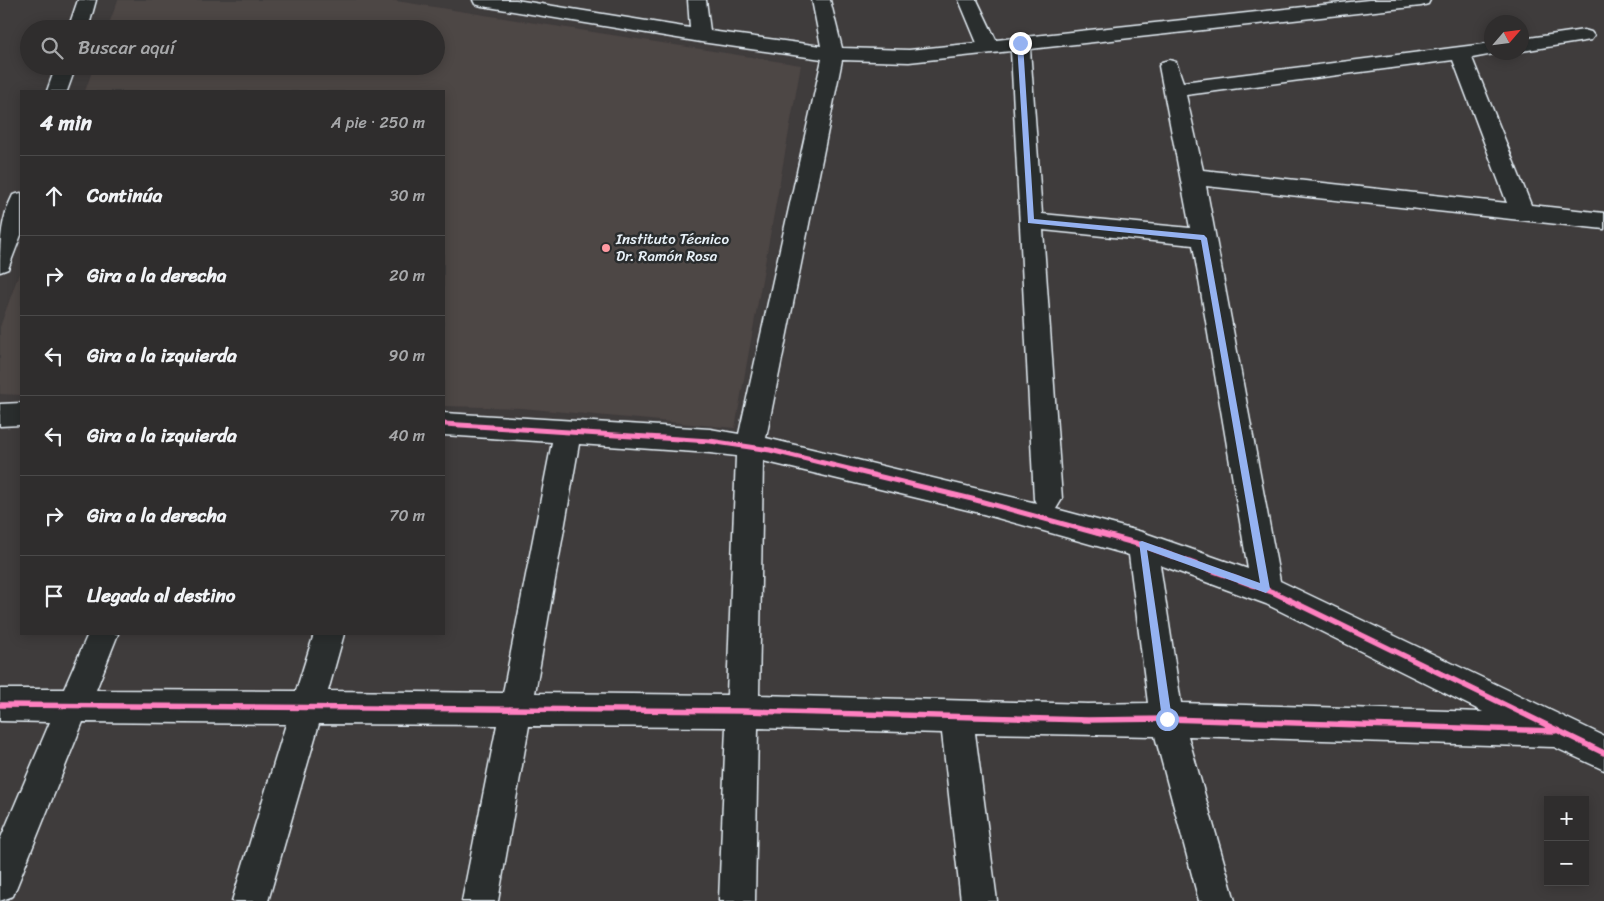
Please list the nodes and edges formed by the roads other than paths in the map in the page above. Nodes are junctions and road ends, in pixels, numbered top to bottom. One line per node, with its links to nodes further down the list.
1 (88, 0): 7 (street)
2 (482, 0): 8 (street)
3 (697, 0): 8 (street)
4 (821, 0): 15 (street)
5 (968, 0): 12 (street)
6 (1421, 0): 10 (street)
7 (81, 20)
8 (701, 36): 15 (street)
9 (1584, 36): 11 (street)
10 (1020, 43): 12 (street); 23 (street)
11 (1529, 44)
12 (989, 47): 15 (street)
13 (1484, 50): 14 (street)
14 (1460, 53): 19 (street); 22 (street)
15 (833, 54): 32 (street)
16 (1169, 66): 19 (street)
17 (63, 75): 18 (street)
18 (57, 90)
19 (1174, 90): 20 (street)
20 (1193, 177): 22 (street); 26 (street)
21 (20, 203): 25 (street)
22 (1522, 212): 24 (street)
23 (1031, 221): 26 (street); 33 (street)
24 (1604, 221)
25 (7, 225): 27 (street)
26 (1204, 238): 35 (street)
27 (0, 263)
28 (20, 414): 29 (street)
29 (0, 415)
30 (445, 424): 31 (street)
31 (568, 432): 32 (street); 41 (street)
32 (750, 447): 34 (street); 42 (street)
33 (1048, 499)
34 (1142, 544): 35 (street); 44 (street)
35 (1266, 589): 45 (street)
36 (103, 635): 39 (street)
37 (329, 635): 40 (street)
38 (0, 704): 39 (street)
39 (73, 705): 40 (street); 47 (street)
40 (307, 707): 41 (street); 48 (street)
41 (515, 710): 42 (street); 49 (street)
42 (742, 711): 43 (street); 50 (street)
43 (956, 716): 44 (street); 51 (street)
44 (1167, 719): 45 (street); 52 (street)
45 (1555, 731): 46 (street)
46 (1604, 753)
47 (0, 883)
48 (250, 901)
49 (480, 901)
50 (737, 901)
51 (979, 901)
52 (1217, 901)

